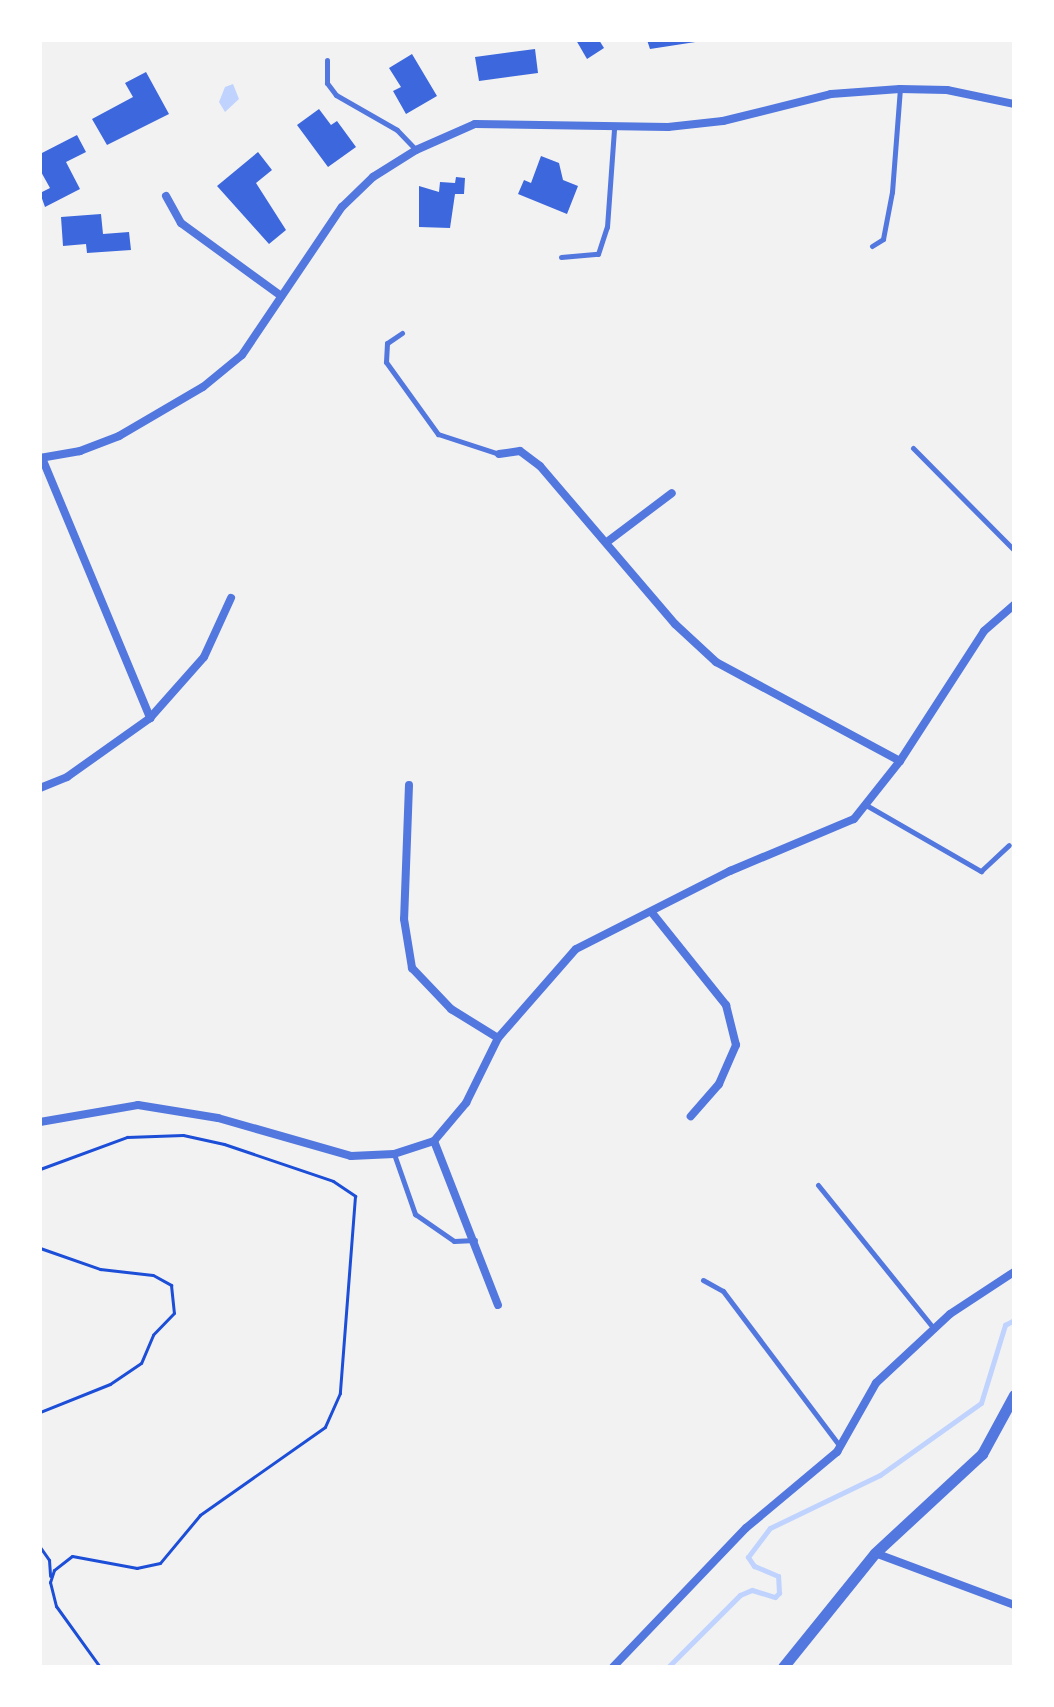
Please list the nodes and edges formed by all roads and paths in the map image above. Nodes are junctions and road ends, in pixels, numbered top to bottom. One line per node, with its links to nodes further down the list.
1 (327, 60): 5 (lane)
2 (900, 89): 3 (street); 4 (street); 7 (lane)
3 (1014, 104)
4 (614, 129): 5 (street); 8 (lane)
5 (416, 150): 9 (street)
6 (166, 196): 9 (street)
7 (872, 246)
8 (561, 257)
9 (281, 296): 13 (street)
10 (402, 333): 12 (lane)
11 (913, 448): 16 (lane)
12 (499, 454): 15 (street)
13 (41, 458): 19 (street)
14 (672, 493): 15 (street)
15 (607, 542): 20 (street)
16 (1014, 550)
17 (231, 598): 19 (street)
18 (1014, 605): 20 (street)
19 (150, 718): 22 (street)
20 (900, 761): 23 (street)
21 (409, 785): 26 (street)
22 (40, 788)
23 (865, 804): 24 (lane); 25 (street)
24 (1009, 845)
25 (653, 914): 26 (street); 27 (street)
26 (498, 1038): 29 (street)
27 (691, 1116)
28 (40, 1122): 30 (street)
29 (434, 1141): 30 (street); 33 (street)
30 (394, 1154): 33 (lane)
31 (40, 1169): 44 (path)
32 (818, 1185): 38 (lane)
33 (476, 1240): 37 (street)
34 (40, 1248): 40 (path)
35 (1014, 1272): 38 (street)
36 (703, 1280): 41 (lane)
37 (498, 1305)
38 (934, 1329): 41 (street)
39 (1014, 1395): 43 (street)
40 (40, 1412)
41 (840, 1446): 47 (street)
42 (40, 1547): 44 (path)
43 (875, 1553): 45 (street); 48 (street)
44 (51, 1580): 46 (path)
45 (1014, 1605)
46 (100, 1667)
47 (613, 1667)
48 (783, 1667)

